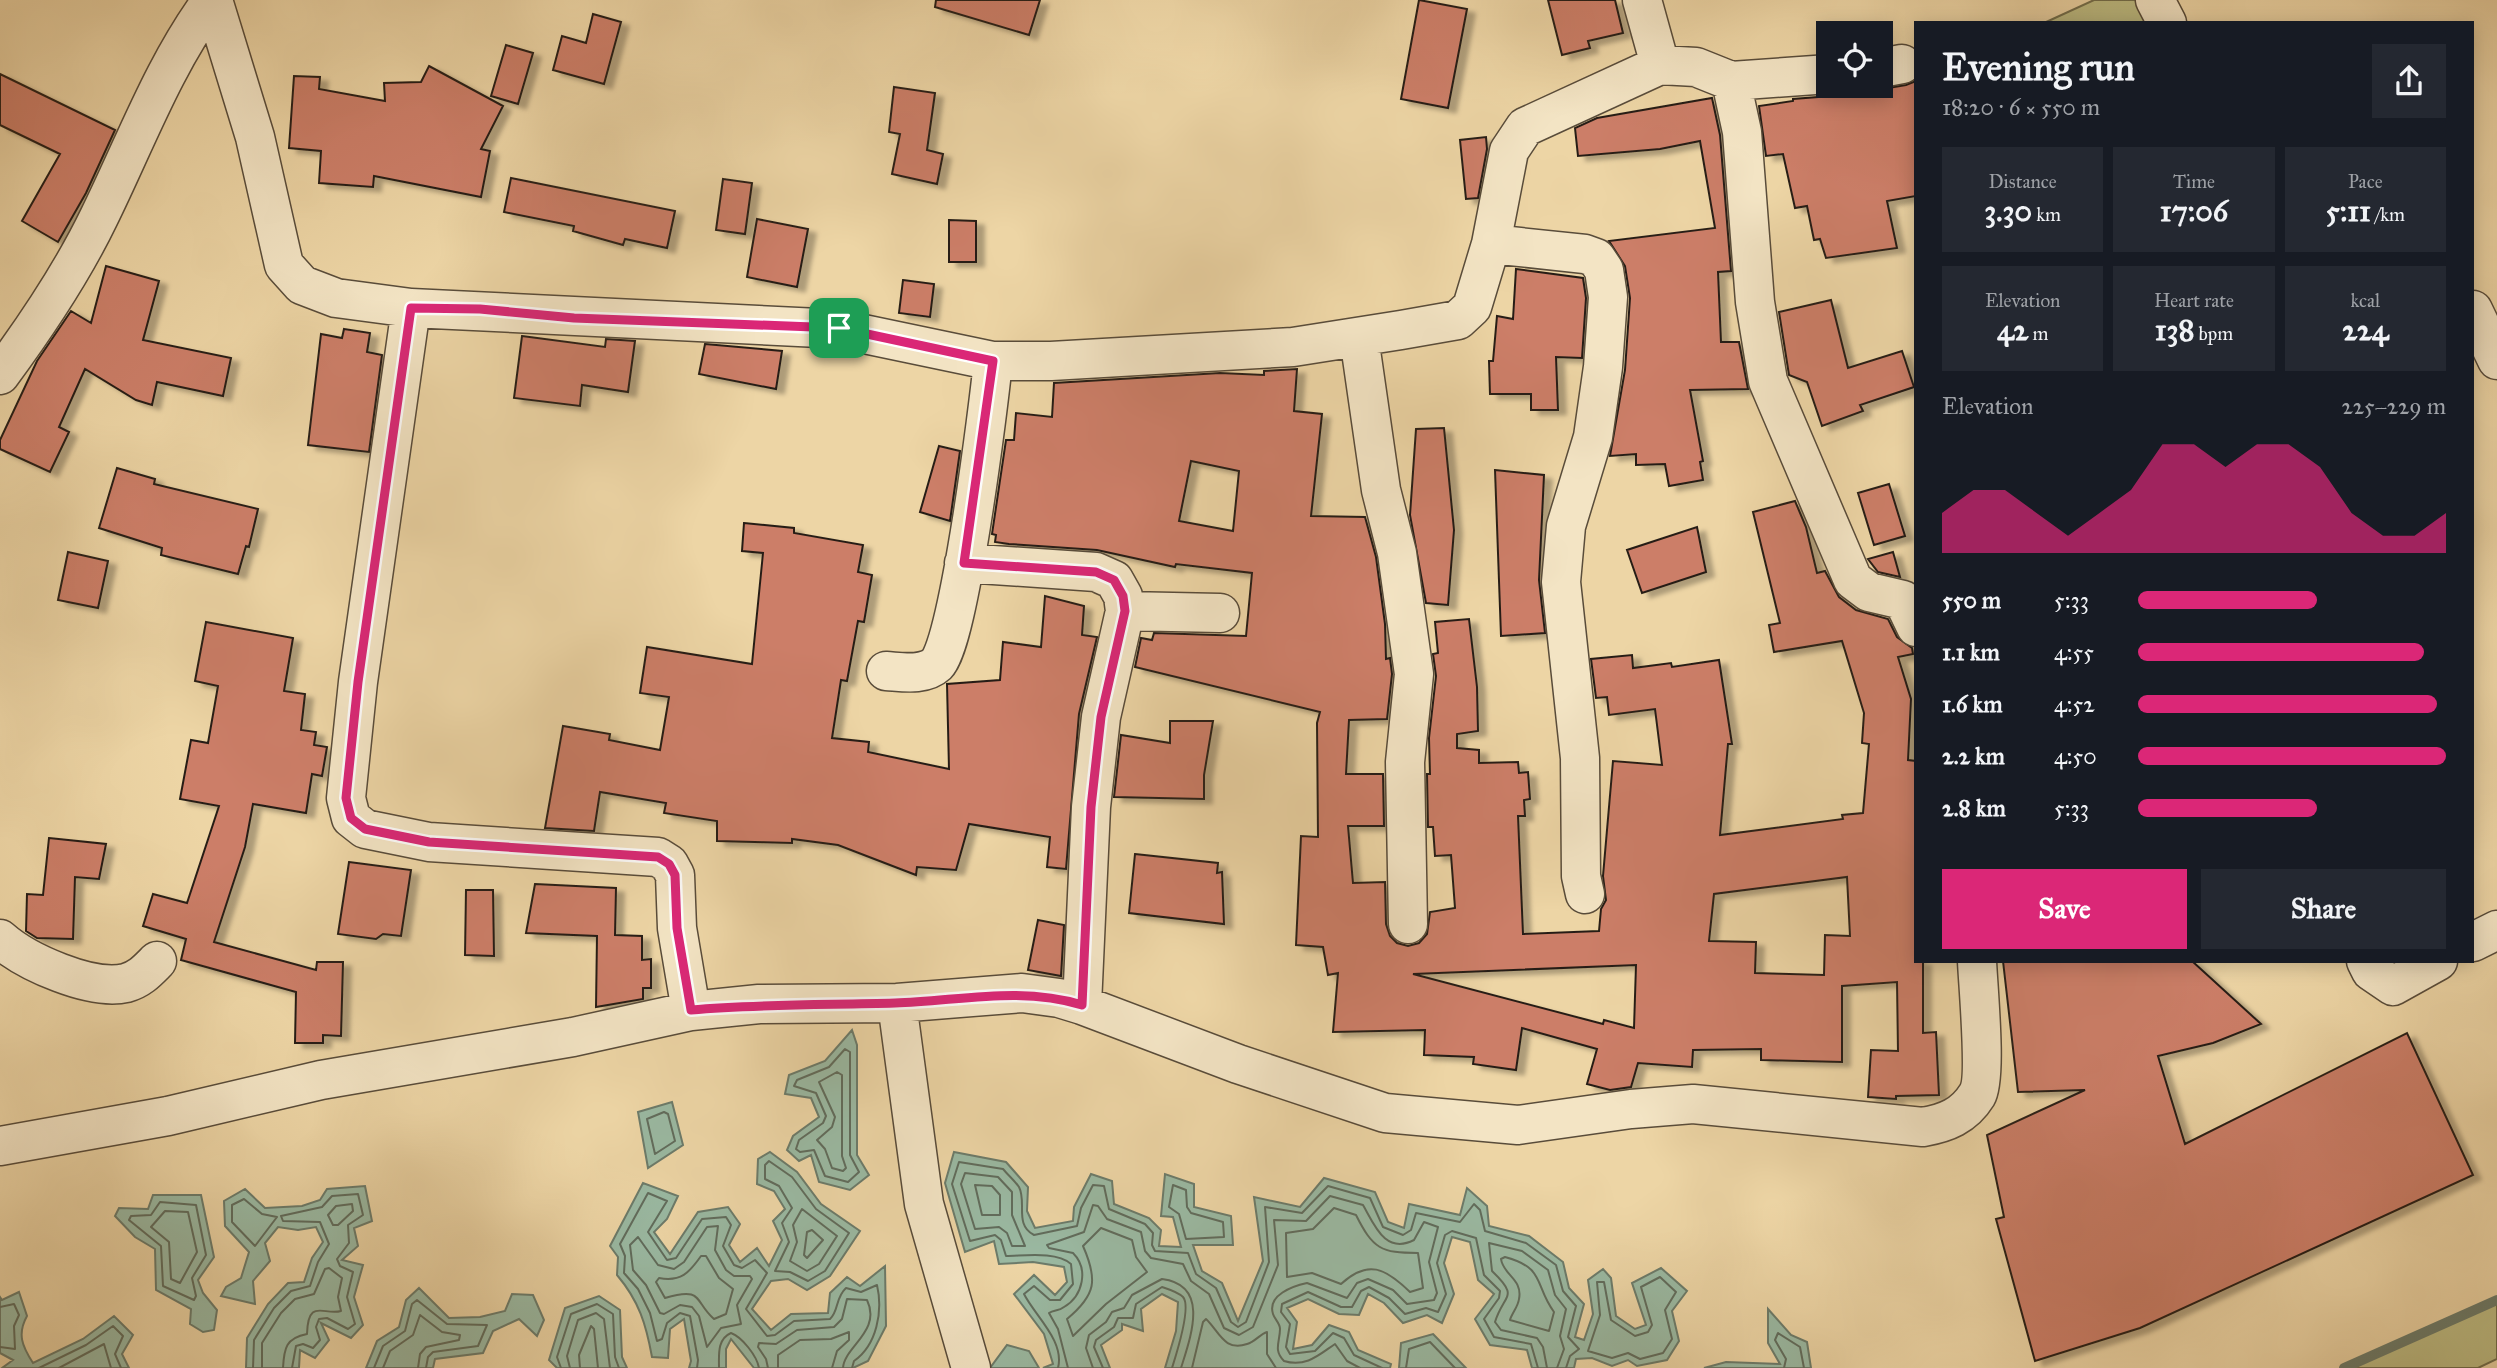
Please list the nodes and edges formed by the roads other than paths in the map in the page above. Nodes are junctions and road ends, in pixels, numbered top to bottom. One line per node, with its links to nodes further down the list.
1 (213, 0): 9 (street); 14 (street)
2 (1642, 0): 5 (street)
3 (2155, 0): 4 (street)
4 (2166, 21)
5 (1660, 65): 7 (street); 8 (street)
6 (1816, 75): 7 (street)
7 (1731, 81): 18 (street)
8 (1491, 244): 11 (street); 20 (street)
9 (411, 308): 13 (street); 31 (street)
10 (2474, 312): 12 (street)
11 (1359, 337): 13 (street); 21 (street)
12 (2497, 360)
13 (993, 361): 15 (street)
14 (0, 375)
15 (964, 563): 16 (street); 19 (street)
16 (1125, 611): 17 (street); 30 (street)
17 (1220, 613)
18 (1914, 623)
19 (886, 671)
20 (1585, 894)
21 (1408, 924)
22 (2497, 930): 24 (street)
23 (0, 939): 25 (street)
24 (2474, 942)
25 (157, 961)
26 (1977, 963): 30 (street)
27 (2367, 963): 28 (street)
28 (2434, 963)
29 (897, 1003): 30 (street); 31 (street); 33 (street)
30 (1082, 1005)
31 (691, 1010): 32 (street)
32 (0, 1146)
33 (971, 1368)

